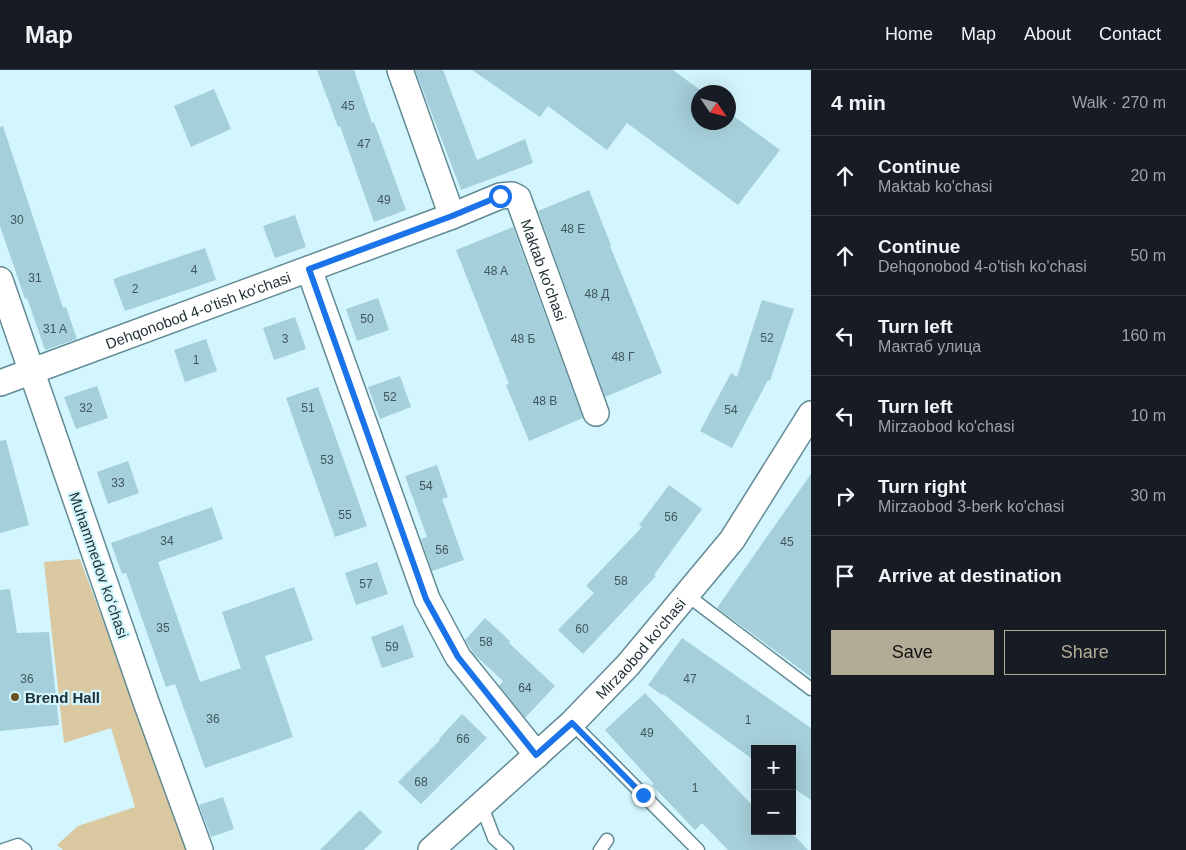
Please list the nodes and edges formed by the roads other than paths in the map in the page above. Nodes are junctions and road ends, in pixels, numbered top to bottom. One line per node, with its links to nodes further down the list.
1 (400, 70): 2 (street)
2 (452, 216): 3 (street, Dehqonobod 4-o'tish ko'chasi); 7 (street, Maktab ko'chasi)
3 (309, 269): 5 (street, Dehqonobod 4-o'tish ko'chasi); 12 (street)
4 (0, 280): 5 (street, Muhammedov koʻchasi)
5 (33, 372): 6 (street, Dehqonobod 4-o'tish ko'chasi); 16 (street, Muhammedov koʻchasi)
6 (0, 383)
7 (596, 413)
8 (811, 414): 9 (street, Mirzaobod ko'chasi)
9 (687, 595): 10 (lane); 11 (street, Mirzaobod ko'chasi)
10 (811, 689)
11 (572, 723): 12 (street, Mirzaobod ko'chasi); 19 (lane)
12 (536, 755): 13 (street, Mirzaobod ko'chasi)
13 (481, 804): 17 (street, Mirzaobod ko'chasi); 18 (lane)
14 (3, 850): 15 (lane)
15 (25, 850)
16 (200, 850)
17 (431, 850)
18 (506, 850)
19 (698, 850)

